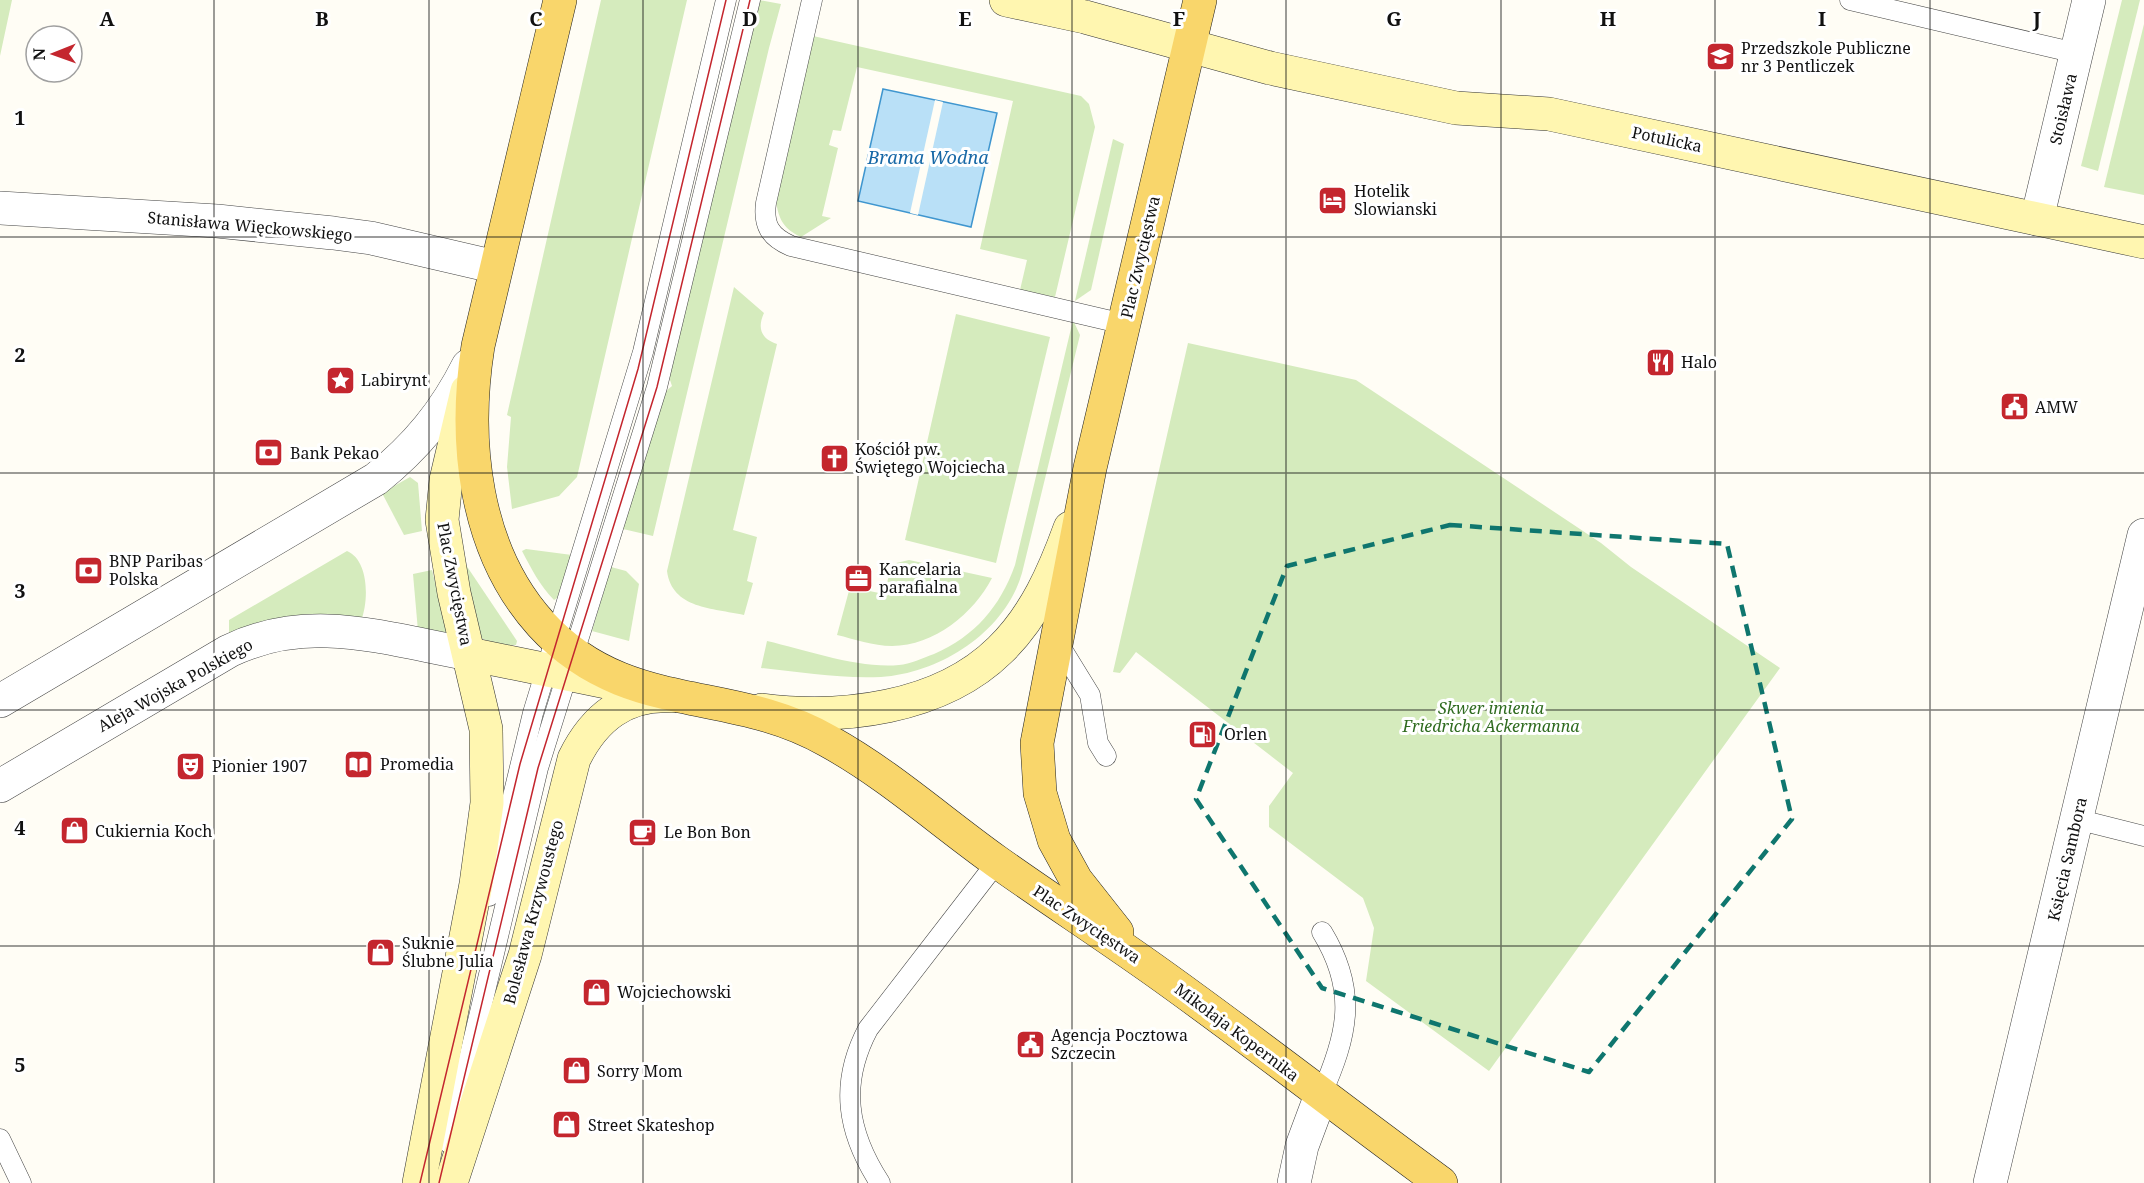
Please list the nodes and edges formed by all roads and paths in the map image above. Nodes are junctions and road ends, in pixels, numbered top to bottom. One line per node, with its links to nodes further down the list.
1 (560, 0): 14 (main road, Plac Zwycięstwa)
2 (726, 0): 21 (lane)
3 (750, 0): 21 (lane)
4 (812, 0): 15 (lane)
5 (1200, 0): 9 (main road, Plac Zwycięstwa)
6 (1850, 0): 10 (lane)
7 (2089, 0): 10 (street, Stoisława)
8 (1011, 1): 9 (street)
9 (1190, 46): 12 (street, Potulicka); 15 (main road, Plac Zwycięstwa)
10 (2076, 53): 12 (street, Stoisława)
11 (0, 208): 14 (street, Stanisława Więckowskiego)
12 (2037, 219): 13 (street, Potulicka)
13 (2144, 242)
14 (496, 267): 16 (main road, Plac Zwycięstwa)
15 (1124, 324): 17 (main road, Plac Zwycięstwa)
16 (478, 346): 20 (street, Plac Zwycięstwa); 21 (main road, Plac Zwycięstwa); 23 (street)
17 (1090, 468): 19 (main road, Plac Zwycięstwa); 24 (street, Plac Zwycięstwa)
18 (2144, 536): 27 (street, Księcia Sambora)
19 (1058, 643): 25 (lane); 31 (main road, Plac Zwycięstwa)
20 (469, 654): 21 (street, Plac Zwycięstwa); 26 (street, Aleja Wojska Polskiego); 35 (street)
21 (560, 659): 22 (main road, Plac Zwycięstwa); 35 (lane); 36 (lane)
22 (672, 696): 24 (main road, Plac Zwycięstwa); 37 (street, Bolesława Krzywoustego)
23 (0, 701)
24 (742, 707): 29 (main road, Plac Zwycięstwa)
25 (1106, 756)
26 (0, 786)
27 (2076, 819): 28 (lane); 41 (street, Księcia Sambora)
28 (2144, 837)
29 (996, 862): 31 (main road, Plac Zwycięstwa); 38 (lane)
30 (1322, 932): 32 (lane)
31 (1154, 970): 32 (main road, Mikołaja Kopernika)
32 (1321, 1095): 39 (street); 40 (main road, Mikołaja Kopernika)
33 (0, 1139): 34 (lane)
34 (21, 1183)
35 (420, 1183)
36 (440, 1183)
37 (451, 1183)
38 (880, 1183)
39 (1294, 1183)
40 (1441, 1183)
41 (1990, 1183)

